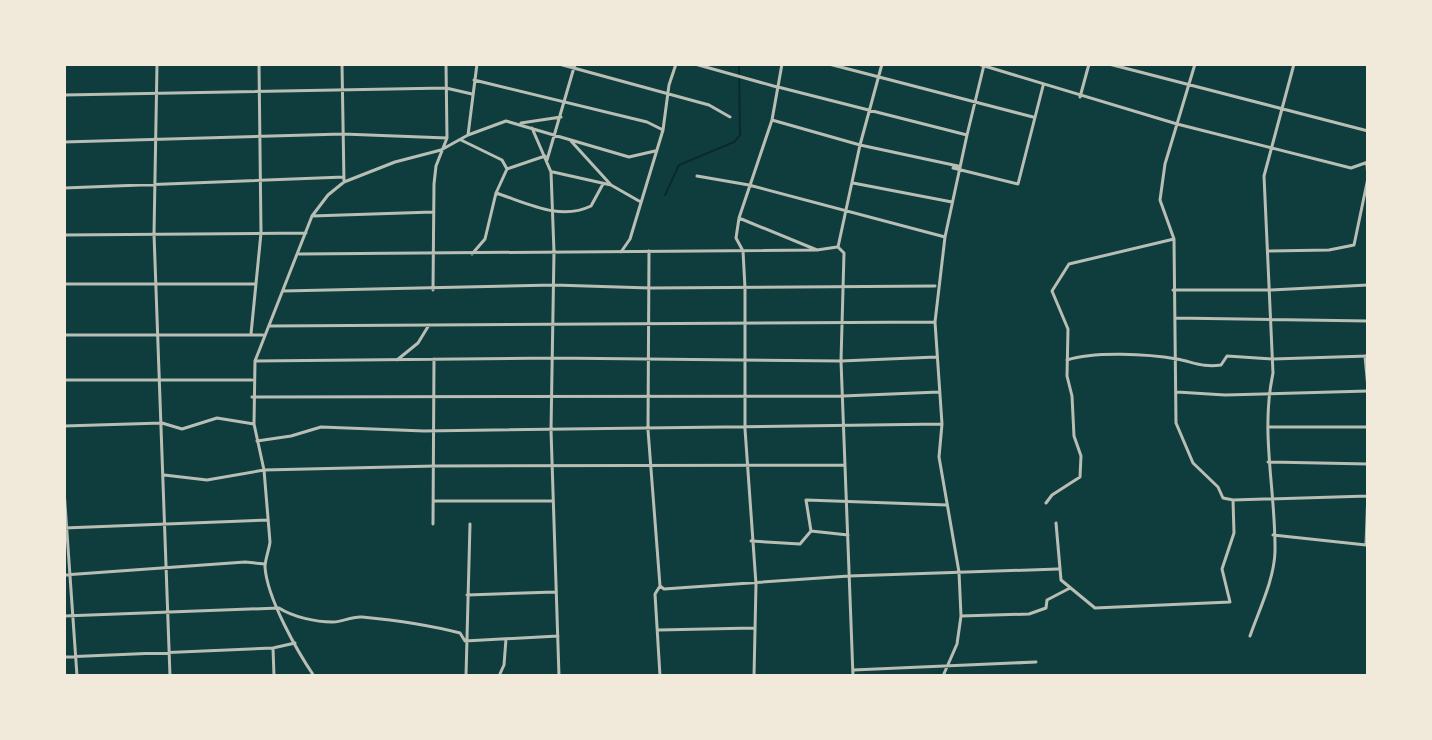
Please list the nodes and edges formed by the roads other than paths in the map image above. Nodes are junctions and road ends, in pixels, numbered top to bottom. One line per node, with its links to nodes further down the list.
1 (157, 64): 29 (street)
2 (259, 64): 25 (street)
3 (342, 64): 44 (street)
4 (446, 64): 24 (street)
5 (477, 64): 20 (street)
6 (559, 64): 18 (street)
7 (676, 64): 27 (street)
8 (695, 64): 23 (street)
9 (782, 64): 23 (street)
10 (829, 64): 19 (street)
11 (882, 64): 19 (street)
12 (978, 64): 17 (street)
13 (1089, 64): 30 (street)
14 (1109, 64): 22 (street)
15 (1195, 64): 22 (street)
16 (1294, 64): 33 (street)
17 (984, 65): 21 (street); 31 (street)
18 (574, 66): 27 (street); 32 (street)
19 (879, 77): 31 (street); 34 (street)
20 (474, 80): 26 (street); 32 (street)
21 (1043, 85): 30 (street); 37 (street)
22 (1189, 85): 33 (street); 40 (street)
23 (777, 87): 34 (street); 38 (street)
24 (446, 88): 25 (street); 26 (street); 49 (street)
25 (259, 91): 29 (street); 48 (street)
26 (472, 94): 45 (street)
27 (668, 94): 36 (street); 42 (street)
28 (64, 95): 29 (street)
29 (157, 95): 52 (street)
30 (1080, 97): 40 (street)
31 (975, 102): 37 (street); 47 (street)
32 (565, 103): 35 (street); 42 (street)
33 (1282, 109): 43 (street); 55 (street)
34 (870, 111): 47 (street); 54 (street)
35 (561, 117): 39 (street); 46 (street)
36 (730, 117)
37 (1033, 117): 61 (street)
38 (772, 120): 54 (street); 70 (street)
39 (518, 123): 41 (street); 45 (street)
40 (1177, 124): 55 (street); 86 (street)
41 (532, 128): 46 (street); 58 (street)
42 (663, 130): 57 (street)
43 (1368, 131)
44 (343, 134): 48 (street); 49 (street); 65 (street)
45 (468, 135): 51 (street)
46 (556, 135): 50 (street); 58 (street)
47 (967, 135): 60 (street)
48 (260, 138): 52 (street); 66 (street)
49 (447, 138): 56 (street)
50 (569, 139): 57 (street); 69 (street)
51 (461, 140): 56 (street); 62 (street)
52 (154, 141): 53 (street); 71 (street)
53 (64, 142)
54 (860, 145): 60 (street); 67 (street)
55 (1273, 147): 59 (street); 91 (street)
56 (441, 150): 65 (street); 77 (street)
57 (655, 151): 74 (street)
58 (546, 158): 62 (street); 63 (street)
59 (1367, 163): 91 (street)
60 (959, 166): 75 (street)
61 (953, 168)
62 (507, 169): 73 (street)
63 (551, 172): 68 (street); 76 (street)
64 (697, 176): 70 (street)
65 (344, 180): 66 (street); 79 (street)
66 (261, 181): 71 (street); 81 (street)
67 (853, 183): 75 (street); 78 (street)
68 (603, 184): 69 (street); 76 (street)
69 (611, 185): 74 (street)
70 (749, 185): 78 (street); 80 (street)
71 (155, 187): 72 (street); 83 (street)
72 (64, 188)
73 (496, 193): 76 (street); 96 (street)
74 (639, 201): 93 (street)
75 (952, 202): 85 (street)
76 (553, 211): 92 (street)
77 (433, 212): 79 (street); 95 (street)
78 (844, 213): 85 (street); 87 (street)
79 (312, 216): 82 (street)
80 (739, 218): 88 (street); 90 (street)
81 (261, 233): 82 (street); 83 (street); 99 (street)
82 (306, 233): 94 (street)
83 (154, 234): 84 (street); 98 (street)
84 (64, 235)
85 (945, 237): 102 (street)
86 (1174, 239): 107 (street); 133 (street)
87 (838, 247): 88 (street); 105 (street)
88 (817, 250): 90 (street)
89 (649, 251): 90 (street); 93 (street); 103 (street)
90 (743, 251): 104 (street)
91 (1268, 251): 108 (street)
92 (554, 252): 93 (street); 96 (street); 100 (street)
93 (621, 252)
94 (299, 254): 95 (street); 109 (street)
95 (433, 254): 96 (street); 106 (street)
96 (472, 254)
97 (64, 284): 98 (street)
98 (157, 284): 99 (street); 120 (street)
99 (258, 284): 121 (street)
100 (554, 285): 103 (street); 106 (street); 118 (street)
101 (1368, 285): 108 (street)
102 (937, 286): 105 (street); 113 (street)
103 (650, 288): 104 (street); 115 (street)
104 (745, 288): 105 (street); 116 (street)
105 (842, 288): 112 (street)
106 (433, 290): 109 (street)
107 (1173, 290): 108 (street); 110 (street)
108 (1271, 290): 114 (street)
109 (283, 291): 119 (street)
110 (1175, 318): 114 (street); 130 (street)
111 (1368, 321): 114 (street)
112 (842, 322): 113 (street); 116 (street); 135 (street)
113 (935, 322): 125 (street)
114 (1269, 322): 131 (street)
115 (649, 323): 116 (street); 118 (street); 129 (street)
116 (743, 323): 127 (street)
117 (429, 325): 118 (street); 119 (street); 132 (street)
118 (551, 325): 126 (street)
119 (270, 326): 123 (street)
120 (157, 333): 121 (street); 122 (street); 138 (street)
121 (251, 334): 123 (street)
122 (64, 335)
123 (263, 335): 134 (street)
124 (1367, 356): 131 (street); 139 (street)
125 (936, 357): 135 (street); 140 (street)
126 (552, 358): 128 (street); 129 (street); 146 (street)
127 (744, 358): 129 (street); 135 (street); 143 (street)
128 (434, 359): 132 (street); 145 (street)
129 (649, 359): 144 (street)
130 (1175, 359): 131 (street); 133 (street); 141 (street)
131 (1273, 359): 142 (street)
132 (397, 360): 134 (street)
133 (1066, 360): 176 (street)
134 (255, 361): 137 (street)
135 (841, 361): 147 (street)
136 (64, 380): 138 (street)
137 (252, 380): 138 (street); 148 (street)
138 (159, 381): 149 (street)
139 (1368, 390): 142 (street)
140 (939, 392): 147 (street); 151 (street)
141 (1177, 392): 142 (street); 172 (street)
142 (1269, 392): 154 (street)
143 (744, 394): 144 (street); 147 (street); 156 (street)
144 (650, 395): 146 (street); 158 (street)
145 (435, 396): 146 (street); 148 (street); 165 (street)
146 (552, 396): 157 (street)
147 (843, 396): 153 (street)
148 (252, 397): 150 (street)
149 (162, 423): 150 (street); 152 (street); 168 (street)
150 (254, 424): 159 (street)
151 (942, 424): 153 (street); 177 (street)
152 (64, 426)
153 (845, 426): 156 (street); 164 (street)
154 (1268, 427): 155 (street); 160 (street)
155 (1368, 427)
156 (745, 429): 158 (street); 162 (street)
157 (551, 430): 158 (street); 159 (street); 166 (street)
158 (648, 430): 161 (street)
159 (257, 441): 167 (street)
160 (1267, 462): 163 (street); 171 (street)
161 (650, 463): 162 (street); 166 (street); 196 (street)
162 (746, 463): 164 (street); 187 (street)
163 (1368, 464)
164 (845, 465): 175 (street)
165 (435, 466): 166 (street); 167 (street); 173 (street)
166 (552, 468): 174 (street)
167 (264, 470): 168 (street); 178 (street)
168 (164, 475): 179 (street)
169 (64, 490): 183 (street)
170 (1368, 495): 171 (street); 186 (street)
171 (1271, 497): 172 (street); 186 (street)
172 (1233, 500): 197 (street)
173 (434, 501): 174 (street); 181 (street)
174 (553, 501): 198 (street)
175 (846, 502): 177 (street); 184 (street); 185 (street)
176 (1046, 503)
177 (948, 505): 191 (street)
178 (268, 520): 179 (street); 188 (street)
179 (166, 523): 183 (street); 189 (street)
180 (1056, 523): 190 (street)
181 (433, 524)
182 (470, 524): 199 (street)
183 (66, 528): 193 (street)
184 (811, 531): 185 (street); 187 (street)
185 (848, 535): 194 (street)
186 (1273, 535): 208 (street)
187 (751, 541): 195 (street)
188 (265, 564): 189 (street); 200 (street)
189 (166, 567): 193 (street); 201 (street)
190 (1058, 569): 191 (street); 197 (street)
191 (959, 572): 194 (street); 204 (street)
192 (64, 575): 193 (street)
193 (72, 575): 203 (street)
194 (849, 576): 195 (street); 218 (street)
195 (756, 584): 196 (street); 205 (street)
196 (660, 586): 206 (street)
197 (1073, 587): 204 (street)
198 (555, 592): 199 (street); 207 (street)
199 (467, 595): 210 (street)
200 (279, 608): 201 (street); 210 (street); 211 (street)
201 (168, 610): 203 (street); 213 (street)
202 (64, 616): 203 (street)
203 (75, 616): 214 (street)
204 (961, 616): 217 (street)
205 (754, 628): 206 (street); 227 (street)
206 (658, 630): 226 (street)
207 (558, 636): 209 (street); 225 (street)
208 (1250, 636)
209 (506, 639): 210 (street); 224 (street)
210 (465, 641): 223 (street)
211 (295, 643): 212 (street); 222 (street)
212 (273, 648): 213 (street); 221 (street)
213 (171, 654): 214 (street); 220 (street)
214 (75, 656): 215 (street); 219 (street)
215 (64, 657)
216 (1036, 662): 217 (street)
217 (947, 665): 218 (street); 229 (street)
218 (853, 670): 228 (street)
219 (77, 676)
220 (170, 676)
221 (274, 676)
222 (314, 676)
223 (466, 676)
224 (499, 676)
225 (559, 676)
226 (660, 676)
227 (754, 676)
228 (853, 676)
229 (943, 676)

